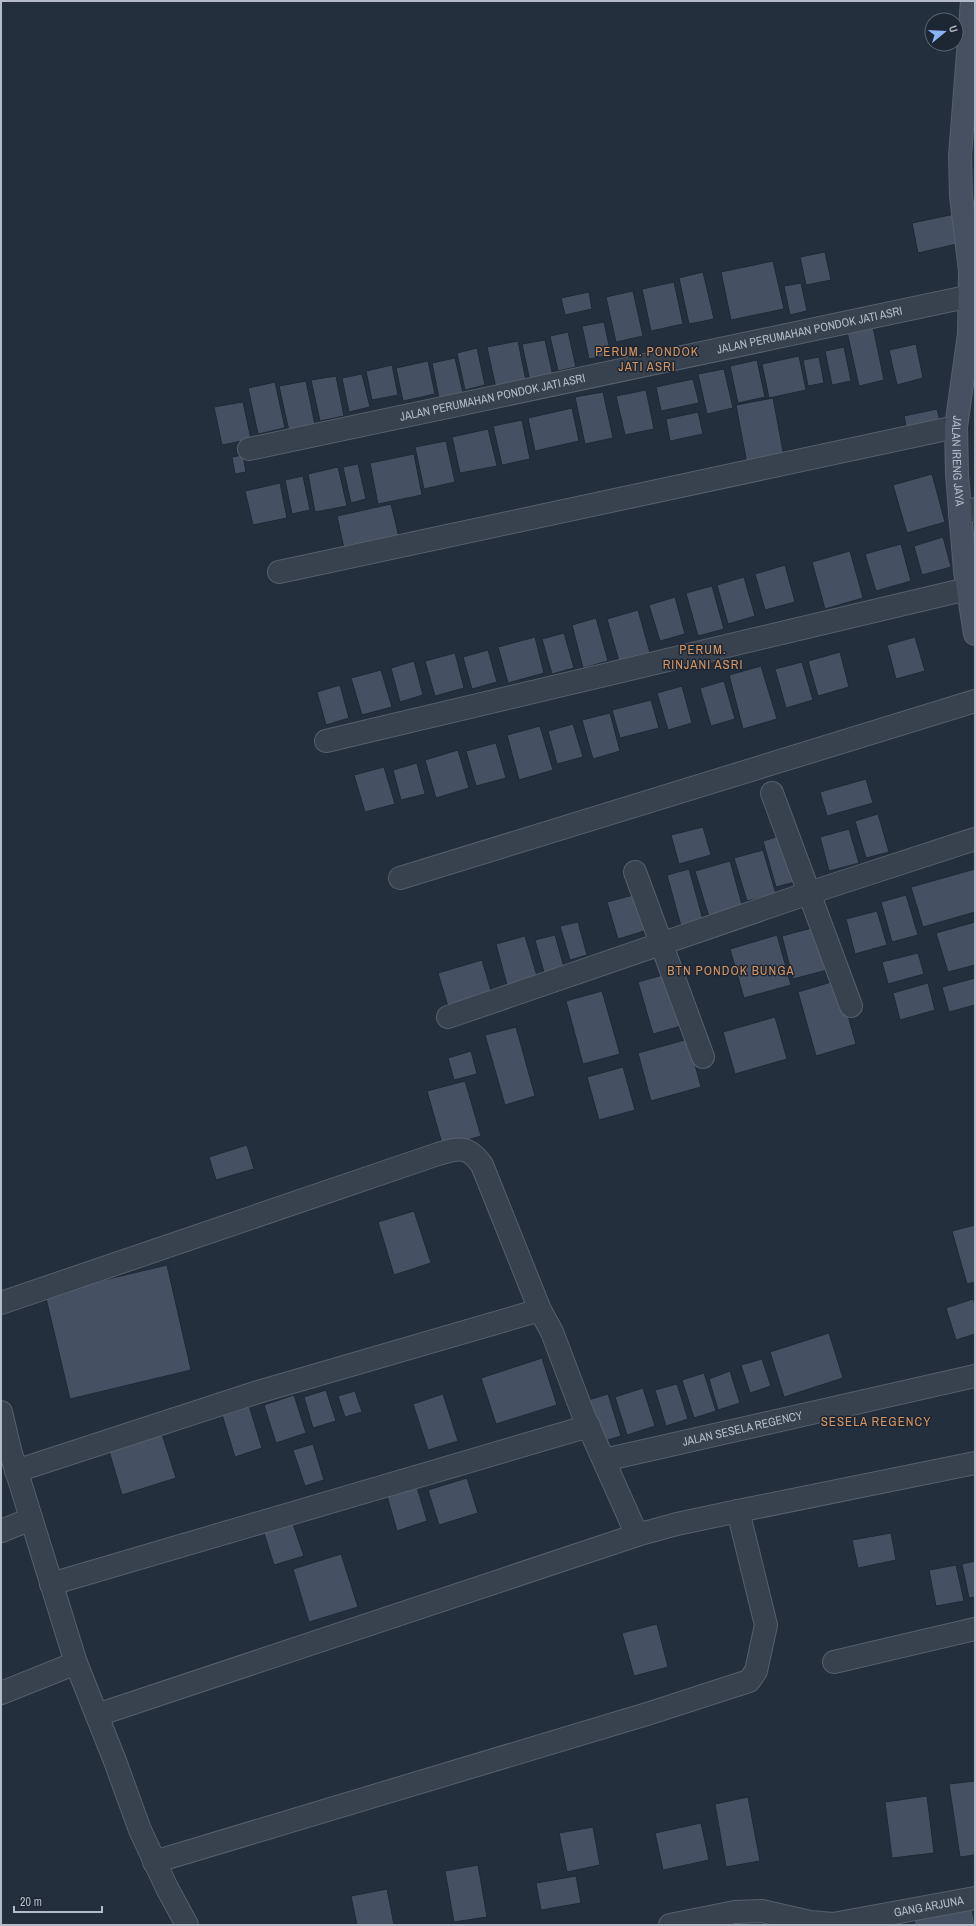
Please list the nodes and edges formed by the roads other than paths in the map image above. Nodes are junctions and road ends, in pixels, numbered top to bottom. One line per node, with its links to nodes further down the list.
1 (972, 1): 2 (street, JALAN IRENG JAYA)
2 (970, 222): 3 (street, JALAN IRENG JAYA)
3 (971, 296): 4 (street, JALAN IRENG JAYA); 6 (street, JALAN PERUMAHAN PONDOK JATI ASRI)
4 (969, 371): 5 (street, JALAN IRENG JAYA)
5 (956, 427): 7 (street, JALAN IRENG JAYA); 8 (street)
6 (249, 449)
7 (967, 512): 9 (street, JALAN IRENG JAYA)
8 (279, 572)
9 (967, 589): 10 (street, JALAN IRENG JAYA); 12 (street)
10 (975, 634)
11 (975, 701): 16 (street)
12 (326, 741)
13 (772, 793): 17 (street)
14 (975, 839): 17 (street)
15 (635, 872): 18 (street)
16 (400, 878)
17 (809, 893): 18 (street); 19 (street)
18 (662, 944): 20 (street); 21 (street)
19 (851, 1006)
20 (448, 1017)
21 (703, 1056)
22 (1, 1303): 23 (street)
23 (540, 1310): 26 (street); 29 (street)
24 (975, 1376): 27 (street, JALAN SESELA REGENCY)
25 (1, 1412): 29 (street)
26 (589, 1426): 27 (street); 34 (street)
27 (604, 1460): 33 (street)
28 (975, 1463): 30 (street)
29 (16, 1471): 31 (street)
30 (738, 1511): 33 (street); 40 (street)
31 (31, 1519): 32 (street); 34 (street)
32 (1, 1531)
33 (638, 1535): 39 (street)
34 (51, 1584): 37 (street)
35 (975, 1628): 36 (street)
36 (834, 1662)
37 (76, 1663): 38 (street); 39 (street)
38 (1, 1693)
39 (97, 1715): 40 (street)
40 (154, 1862): 42 (street)
41 (975, 1898): 43 (street, GANG ARJUNA)
42 (187, 1925)
43 (670, 1925)

